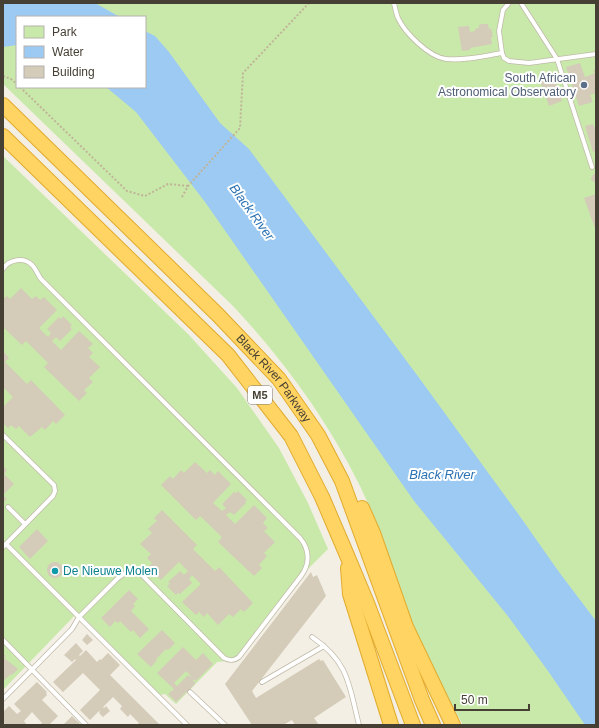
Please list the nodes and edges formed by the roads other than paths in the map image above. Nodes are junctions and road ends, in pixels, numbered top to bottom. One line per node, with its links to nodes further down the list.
1 (394, 3): 4 (lane)
2 (509, 3): 4 (lane)
3 (521, 3): 6 (lane)
4 (502, 53): 6 (lane)
5 (596, 54): 6 (lane)
6 (557, 59): 9 (lane)
7 (3, 105): 12 (highway, Black River Parkway / M5)
8 (3, 136): 16 (highway, Black River Parkway / M5)
9 (592, 168)
10 (3, 269): 17 (lane)
11 (3, 435): 14 (lane)
12 (342, 481): 31 (highway, Black River Parkway / M5); 32 (highway)
13 (8, 507): 14 (lane)
14 (25, 524): 15 (lane)
15 (4, 545): 17 (lane)
16 (346, 553): 29 (highway); 30 (highway, Black River Parkway / M5)
17 (79, 617): 21 (lane); 26 (lane)
18 (312, 637): 20 (lane)
19 (3, 640): 21 (lane)
20 (324, 646): 22 (lane); 28 (lane)
21 (32, 670): 24 (lane); 25 (lane)
22 (262, 682)
23 (190, 692): 27 (lane)
24 (3, 699)
25 (86, 725)
26 (187, 725)
27 (225, 725)
28 (359, 725)
29 (391, 725)
30 (413, 725)
31 (433, 725)
32 (454, 725)

